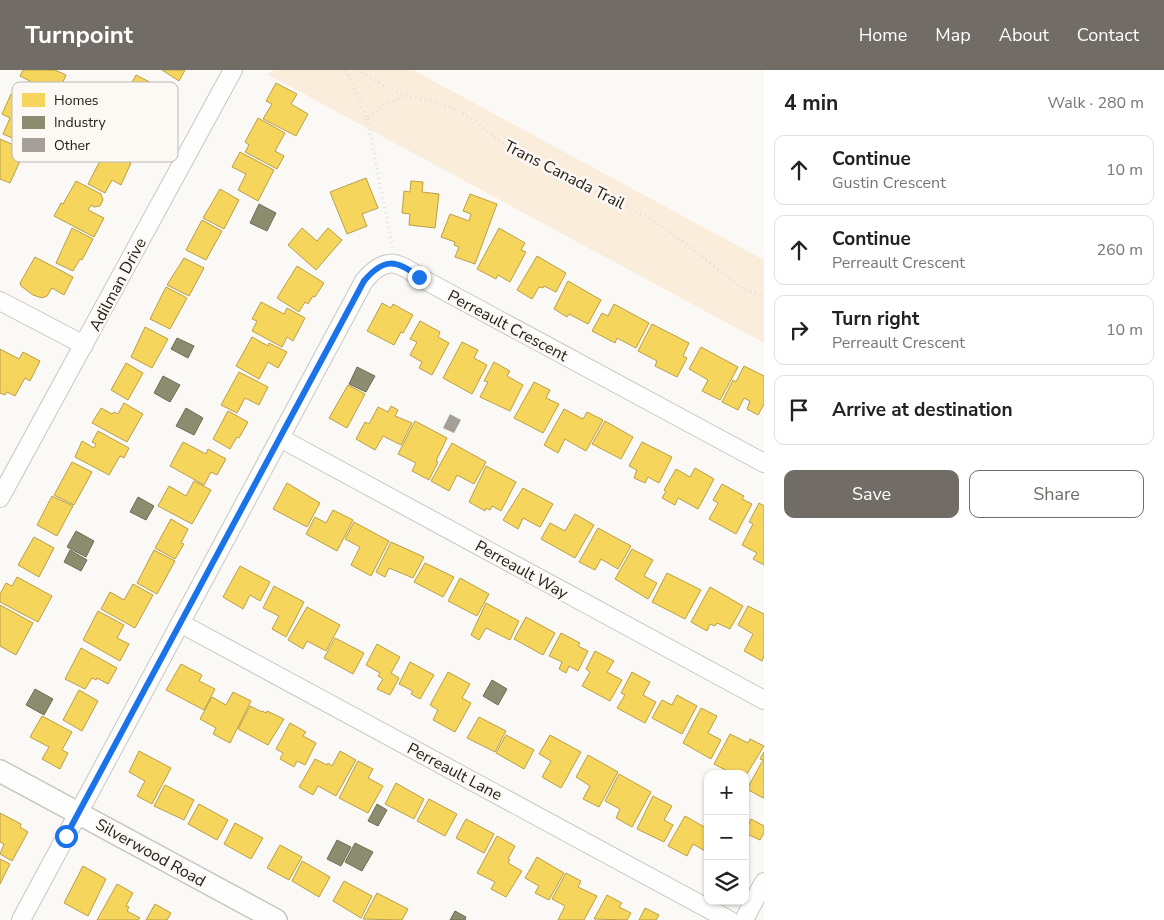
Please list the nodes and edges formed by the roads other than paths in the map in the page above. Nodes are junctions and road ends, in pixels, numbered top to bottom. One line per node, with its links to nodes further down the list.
1 (233, 70): 3 (street, Adilman Drive)
2 (0, 301): 3 (street)
3 (84, 345): 6 (street, Adilman Drive)
4 (280, 438): 5 (street, Perreault Crescent); 7 (street, Perreault Crescent); 8 (street, Perreault Way)
5 (764, 463)
6 (0, 498)
7 (180, 623): 10 (street, Perreault Crescent); 14 (street, Perreault Lane)
8 (764, 700)
9 (0, 771): 10 (street, Silverwood Road)
10 (78, 813): 12 (street, Perreault Crescent); 13 (street, Silverwood Road)
11 (764, 882): 15 (street)
12 (21, 920)
13 (276, 920)
14 (729, 920)
15 (744, 920)

